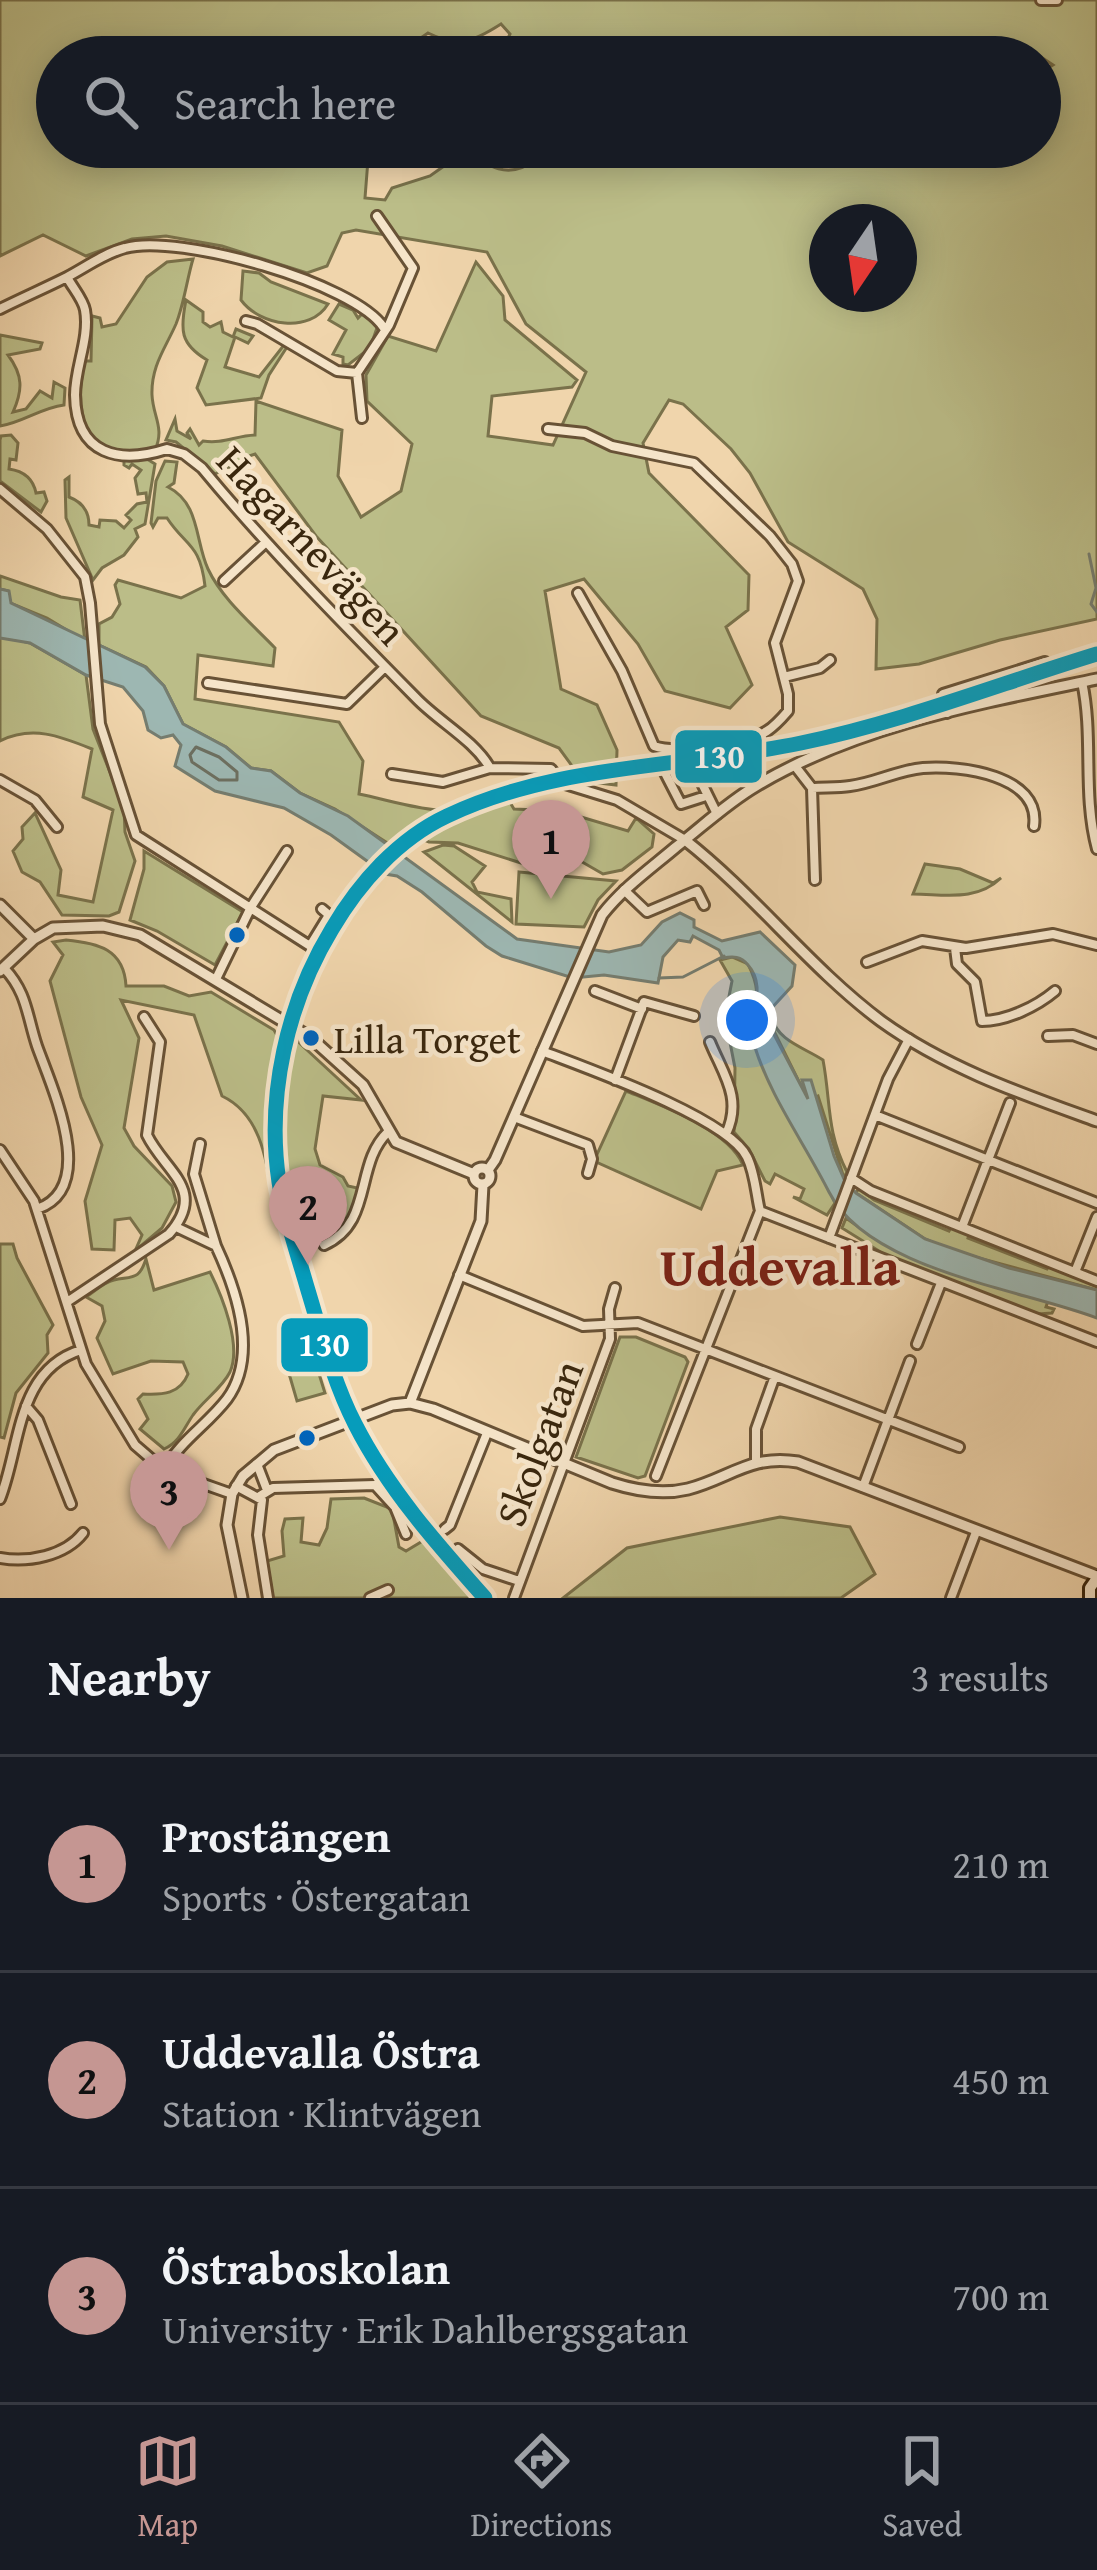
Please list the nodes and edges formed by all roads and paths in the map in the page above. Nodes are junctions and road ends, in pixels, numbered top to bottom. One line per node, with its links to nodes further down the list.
1 (1041, 0): 2 (street)
2 (1057, 0)
3 (376, 216): 7 (street)
4 (67, 277): 5 (street); 7 (street); 12 (street, Hagarnevägen)
5 (0, 309)
6 (245, 321): 8 (street)
7 (384, 328): 8 (street)
8 (356, 373): 9 (street)
9 (362, 418)
10 (548, 429): 18 (street)
11 (0, 488): 42 (street)
12 (266, 542): 13 (street); 17 (street, Hagarnevägen)
13 (224, 581)
14 (578, 593): 24 (street)
15 (830, 660): 18 (street)
16 (1046, 662): 22 (street)
17 (385, 667): 21 (street); 26 (street, Hagarnevägen)
18 (784, 677): 24 (street)
19 (1097, 679): 20 (street)
20 (1082, 682): 22 (street); 23 (street)
21 (208, 683)
22 (947, 713): 25 (street)
23 (1094, 730): 36 (street)
24 (685, 748): 31 (street)
25 (795, 766): 30 (street); 32 (street)
26 (490, 768): 28 (street); 35 (street)
27 (664, 773): 31 (street)
28 (392, 774)
29 (0, 780): 34 (street)
30 (812, 788): 33 (street); 38 (street)
31 (706, 796): 32 (street)
32 (717, 814): 35 (street)
33 (1034, 826)
34 (57, 827)
35 (685, 840): 39 (street); 56 (street)
36 (1097, 849)
37 (287, 851): 42 (street)
38 (815, 880)
39 (624, 890): 41 (street); 59 (street)
40 (0, 905): 44 (street)
41 (704, 905)
42 (251, 907): 43 (street); 49 (street)
43 (322, 909)
44 (34, 939): 48 (street); 49 (street)
45 (1097, 945): 46 (street)
46 (955, 948): 47 (street); 51 (street)
47 (867, 962)
48 (2, 970): 78 (street)
49 (215, 979): 65 (street)
50 (596, 991): 52 (street)
51 (1054, 992)
52 (641, 1009): 53 (street); 60 (street)
53 (694, 1016)
54 (144, 1017): 81 (street)
55 (1048, 1036): 58 (street)
56 (909, 1039): 62 (street); 64 (street)
57 (710, 1042): 66 (street)
58 (1097, 1044)
59 (542, 1051): 60 (street); 63 (street)
60 (616, 1080): 66 (street)
61 (1010, 1103): 69 (street)
62 (875, 1115): 69 (street); 75 (street)
63 (514, 1117): 72 (street); 74 (street)
64 (1097, 1121)
65 (388, 1132): 73 (street); 84 (street)
66 (726, 1134): 79 (street)
67 (200, 1144): 85 (street)
68 (0, 1150): 70 (street)
69 (988, 1160): 77 (street); 82 (street)
70 (9, 1162): 71 (street); 78 (street)
71 (0, 1169)
72 (488, 1170): 73 (street); 76 (street)
73 (468, 1172): 76 (street)
74 (588, 1174)
75 (850, 1181): 82 (street); 83 (street)
76 (483, 1185): 87 (street)
77 (1097, 1203)
78 (37, 1209): 91 (street)
79 (760, 1211): 83 (street); 95 (street)
80 (1097, 1217): 86 (street)
81 (176, 1227): 85 (street); 91 (street)
82 (962, 1227): 86 (street)
83 (829, 1238): 89 (street)
84 (324, 1245)
85 (216, 1246): 107 (street)
86 (1075, 1272): 88 (street)
87 (459, 1275): 92 (street); 99 (street)
88 (1097, 1281)
89 (941, 1283): 93 (street); 94 (street)
90 (615, 1288): 92 (street, Skolgatan)
91 (67, 1302): 96 (street)
92 (610, 1324): 95 (street); 104 (street, Skolgatan)
93 (1097, 1342)
94 (917, 1344)
95 (706, 1349): 98 (street); 108 (street)
96 (80, 1350): 100 (street); 107 (street)
97 (910, 1361): 101 (street)
98 (776, 1376): 101 (street); 106 (street)
99 (410, 1403): 102 (street); 105 (street)
100 (26, 1406): 109 (street); 114 (street)
101 (888, 1420): 103 (street); 110 (street)
102 (487, 1433): 104 (street); 115 (street)
103 (959, 1447)
104 (566, 1459): 106 (street); 123 (street, Skolgatan)
105 (257, 1461): 111 (street); 112 (street)
106 (756, 1462): 110 (street)
107 (164, 1470): 111 (street)
108 (656, 1476)
109 (4, 1481): 113 (street)
110 (863, 1487): 116 (street)
111 (234, 1490): 112 (street); 126 (street)
112 (264, 1493): 118 (street); 127 (street)
113 (0, 1499)
114 (71, 1504)
115 (445, 1529)
116 (976, 1532): 119 (street); 120 (street)
117 (83, 1533): 122 (street)
118 (406, 1534)
119 (998, 1540): 120 (street); 124 (street)
120 (971, 1545): 130 (street)
121 (458, 1549): 123 (street, Skolgatan)
122 (0, 1558)
123 (519, 1581): 129 (street, Skolgatan)
124 (1094, 1585)
125 (388, 1590): 128 (street)
126 (242, 1598)
127 (268, 1598)
128 (370, 1598)
129 (514, 1598)
130 (951, 1598)

